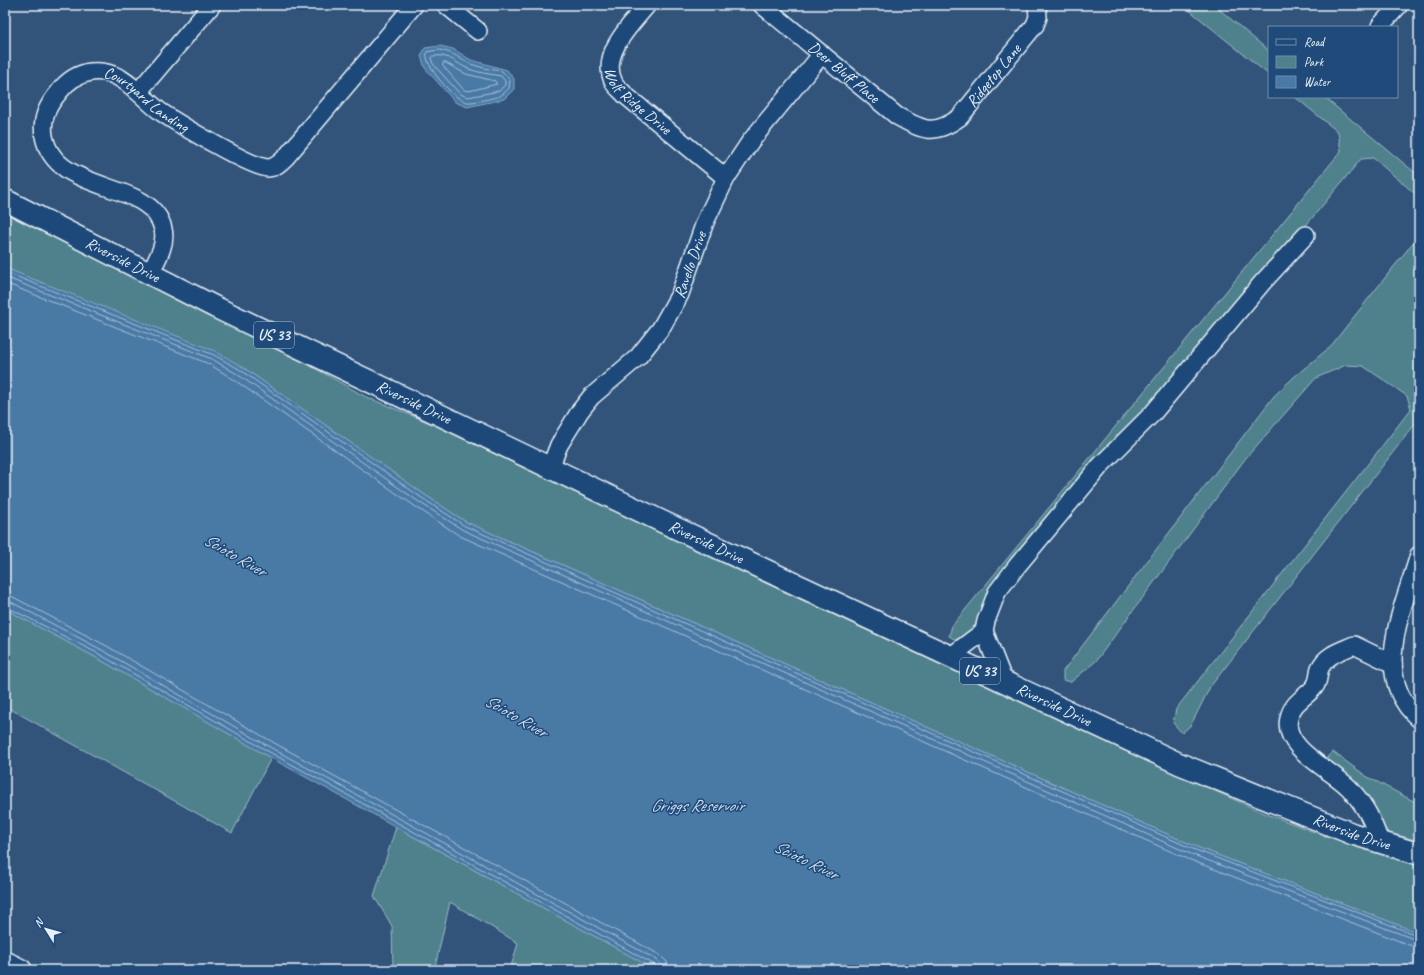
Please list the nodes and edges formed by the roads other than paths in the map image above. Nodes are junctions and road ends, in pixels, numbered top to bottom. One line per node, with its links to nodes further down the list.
1 (414, 5): 11 (street, Courtyard Landing)
2 (446, 5): 9 (street)
3 (647, 5): 13 (street, Wolf Ridge Drive)
4 (762, 5): 10 (street, Deer Bluff Place)
5 (1038, 5): 12 (street, Ridgetop Lane)
6 (1399, 5): 8 (street)
7 (210, 6): 11 (street)
8 (1380, 26)
9 (478, 31)
10 (822, 54): 12 (street, Deer Bluff Place); 13 (street, Ravello Drive)
11 (139, 91): 16 (street, Courtyard Landing)
12 (932, 130)
13 (726, 178): 17 (street, Ravello Drive)
14 (5, 200): 16 (main road, Riverside Drive / US 33)
15 (1306, 235): 19 (street)
16 (150, 275): 17 (main road, Riverside Drive / US 33)
17 (550, 468): 20 (main road, Riverside Drive / US 33)
18 (1419, 555): 21 (street)
19 (984, 631): 20 (street); 22 (street)
20 (950, 657): 22 (main road, Riverside Drive / US 33)
21 (1393, 664): 23 (street); 24 (street)
22 (1004, 682): 24 (main road, Riverside Drive / US 33)
23 (1419, 719)
24 (1380, 842): 25 (main road, Riverside Drive / US 33)
25 (1419, 854)
26 (5, 962): 27 (main road)
27 (21, 970)

